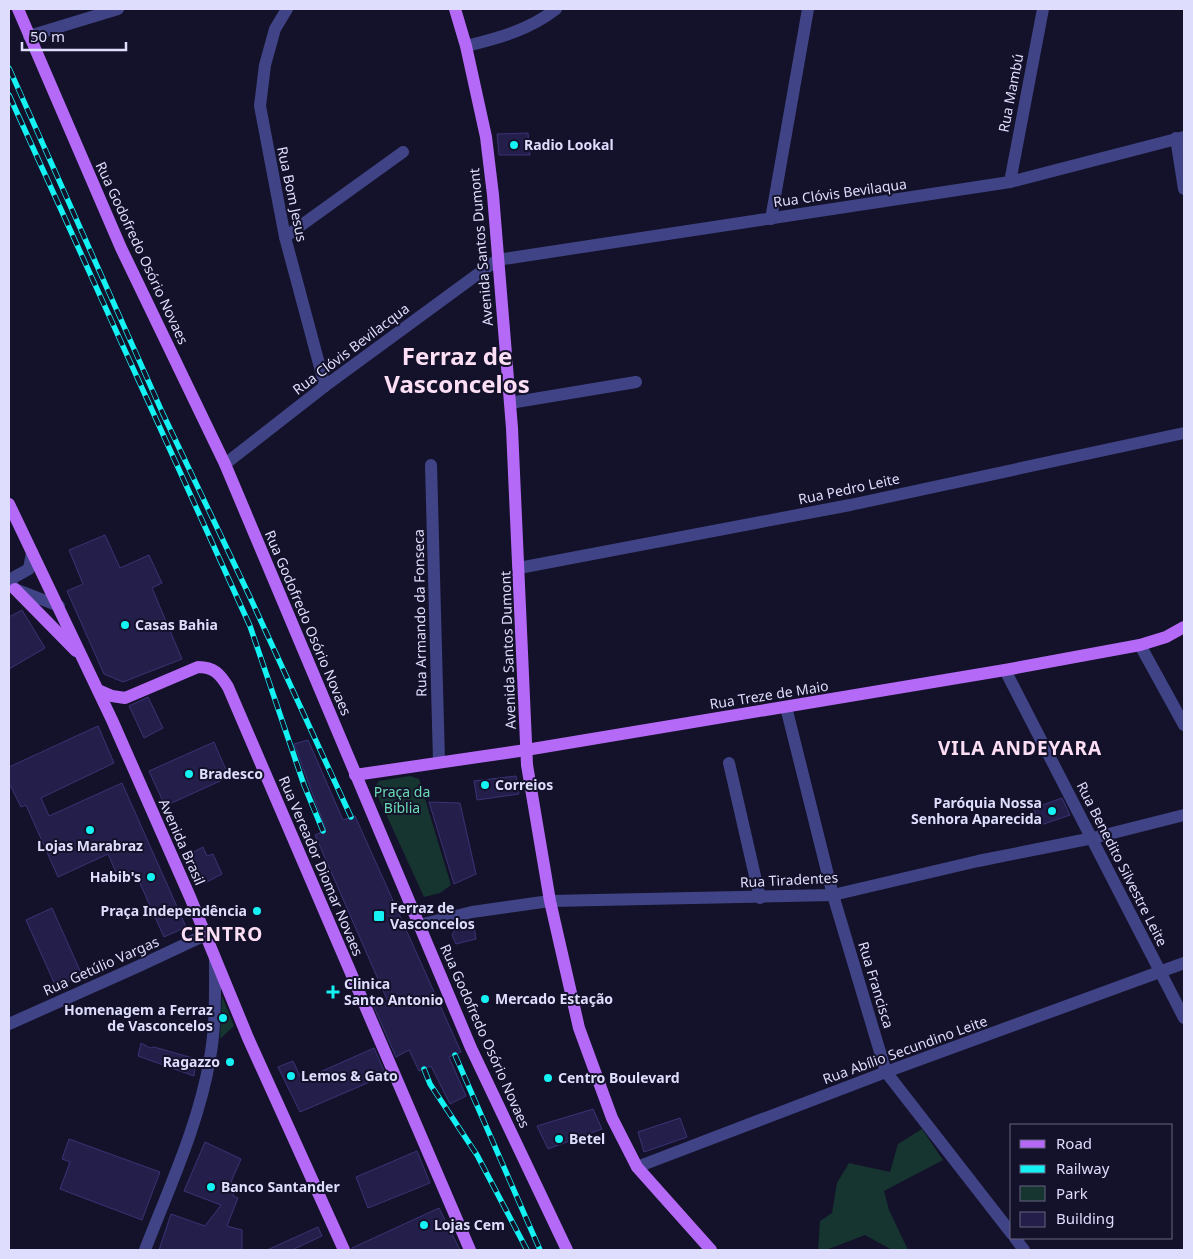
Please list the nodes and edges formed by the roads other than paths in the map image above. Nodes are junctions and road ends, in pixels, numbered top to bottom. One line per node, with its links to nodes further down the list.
1 (18, 9): 8 (main road, Rua Godofredo Osório Novaes)
2 (118, 9): 8 (street)
3 (287, 9): 15 (street, Rua Bom Jesus)
4 (455, 9): 9 (main road, Avenida Santos Dumont)
5 (556, 9): 9 (street)
6 (808, 9): 14 (street)
7 (1043, 9): 12 (street, Rua Mambú)
8 (29, 36): 21 (main road, Rua Godofredo Osório Novaes)
9 (466, 46): 16 (main road, Avenida Santos Dumont)
10 (1180, 138): 12 (street, Rua Clóvis Bevilaqua); 13 (street)
11 (403, 152): 15 (street)
12 (1010, 182): 14 (street, Rua Clóvis Bevilaqua)
13 (1184, 189)
14 (771, 219): 16 (street, Rua Clóvis Bevilaqua)
15 (284, 237): 18 (street, Rua Bom Jesus)
16 (497, 260): 18 (street, Rua Clóvis Bevilacqua); 19 (main road, Avenida Santos Dumont)
17 (636, 382): 19 (street)
18 (325, 386): 21 (street, Rua Clóvis Bevilacqua)
19 (510, 403): 25 (main road, Avenida Santos Dumont)
20 (1184, 433): 25 (street, Rua Pedro Leite)
21 (225, 464): 40 (main road, Rua Godofredo Osório Novaes)
22 (431, 465): 38 (street, Rua Armando da Fonseca)
23 (9, 504): 24 (main road, Avenida Brasil)
24 (32, 552): 26 (street); 27 (main road, Avenida Brasil)
25 (519, 568): 37 (main road, Avenida Santos Dumont)
26 (11, 584): 27 (street); 30 (main road)
27 (59, 606): 30 (main road, Avenida Brasil)
28 (1184, 627): 29 (main road, Rua Treze de Maio)
29 (1140, 646): 31 (main road, Rua Treze de Maio); 36 (street)
30 (84, 661): 32 (main road, Avenida Brasil)
31 (1006, 670): 34 (main road, Rua Treze de Maio); 42 (street, Rua Benedito Silvestre Leite)
32 (98, 690): 33 (main road); 35 (main road, Avenida Brasil)
33 (125, 698): 35 (main road); 59 (main road, Rua Vereador Diomar Novaes)
34 (786, 707): 37 (main road, Rua Treze de Maio); 43 (street, Rua Francisca)
35 (112, 720): 47 (main road, Avenida Brasil)
36 (1184, 725)
37 (526, 750): 38 (main road, Rua Treze de Maio); 45 (main road, Avenida Santos Dumont)
38 (438, 761): 40 (main road, Rua Treze de Maio)
39 (729, 763): 44 (street)
40 (355, 775): 46 (main road, Rua Godofredo Osório Novaes)
41 (1184, 815): 42 (street, Rua Tiradentes)
42 (1093, 838): 43 (street, Rua Tiradentes); 50 (street, Rua Benedito Silvestre Leite)
43 (833, 895): 44 (street, Rua Tiradentes); 53 (street, Rua Francisca)
44 (760, 898): 45 (street, Rua Tiradentes)
45 (550, 901): 46 (street, Rua Tiradentes); 54 (main road, Avenida Santos Dumont)
46 (419, 925): 60 (main road, Rua Godofredo Osório Novaes)
47 (205, 935): 48 (main road, Avenida Brasil); 52 (street, Rua Getúlio Vargas)
48 (215, 958): 57 (street); 58 (main road, Avenida Brasil)
49 (1184, 963): 50 (street, Rua Abílio Secundino Leite)
50 (1161, 972): 51 (street, Rua Benedito Silvestre Leite); 53 (street, Rua Abílio Secundino Leite)
51 (1184, 1018)
52 (9, 1024)
53 (886, 1072): 54 (street, Rua Abílio Secundino Leite); 55 (street, Rua Francisca)
54 (637, 1167): 61 (main road, Avenida Santos Dumont)
55 (1010, 1231)
56 (1016, 1239): 62 (street)
57 (146, 1250)
58 (344, 1250)
59 (470, 1250)
60 (567, 1250)
61 (712, 1250)
62 (1024, 1250)

